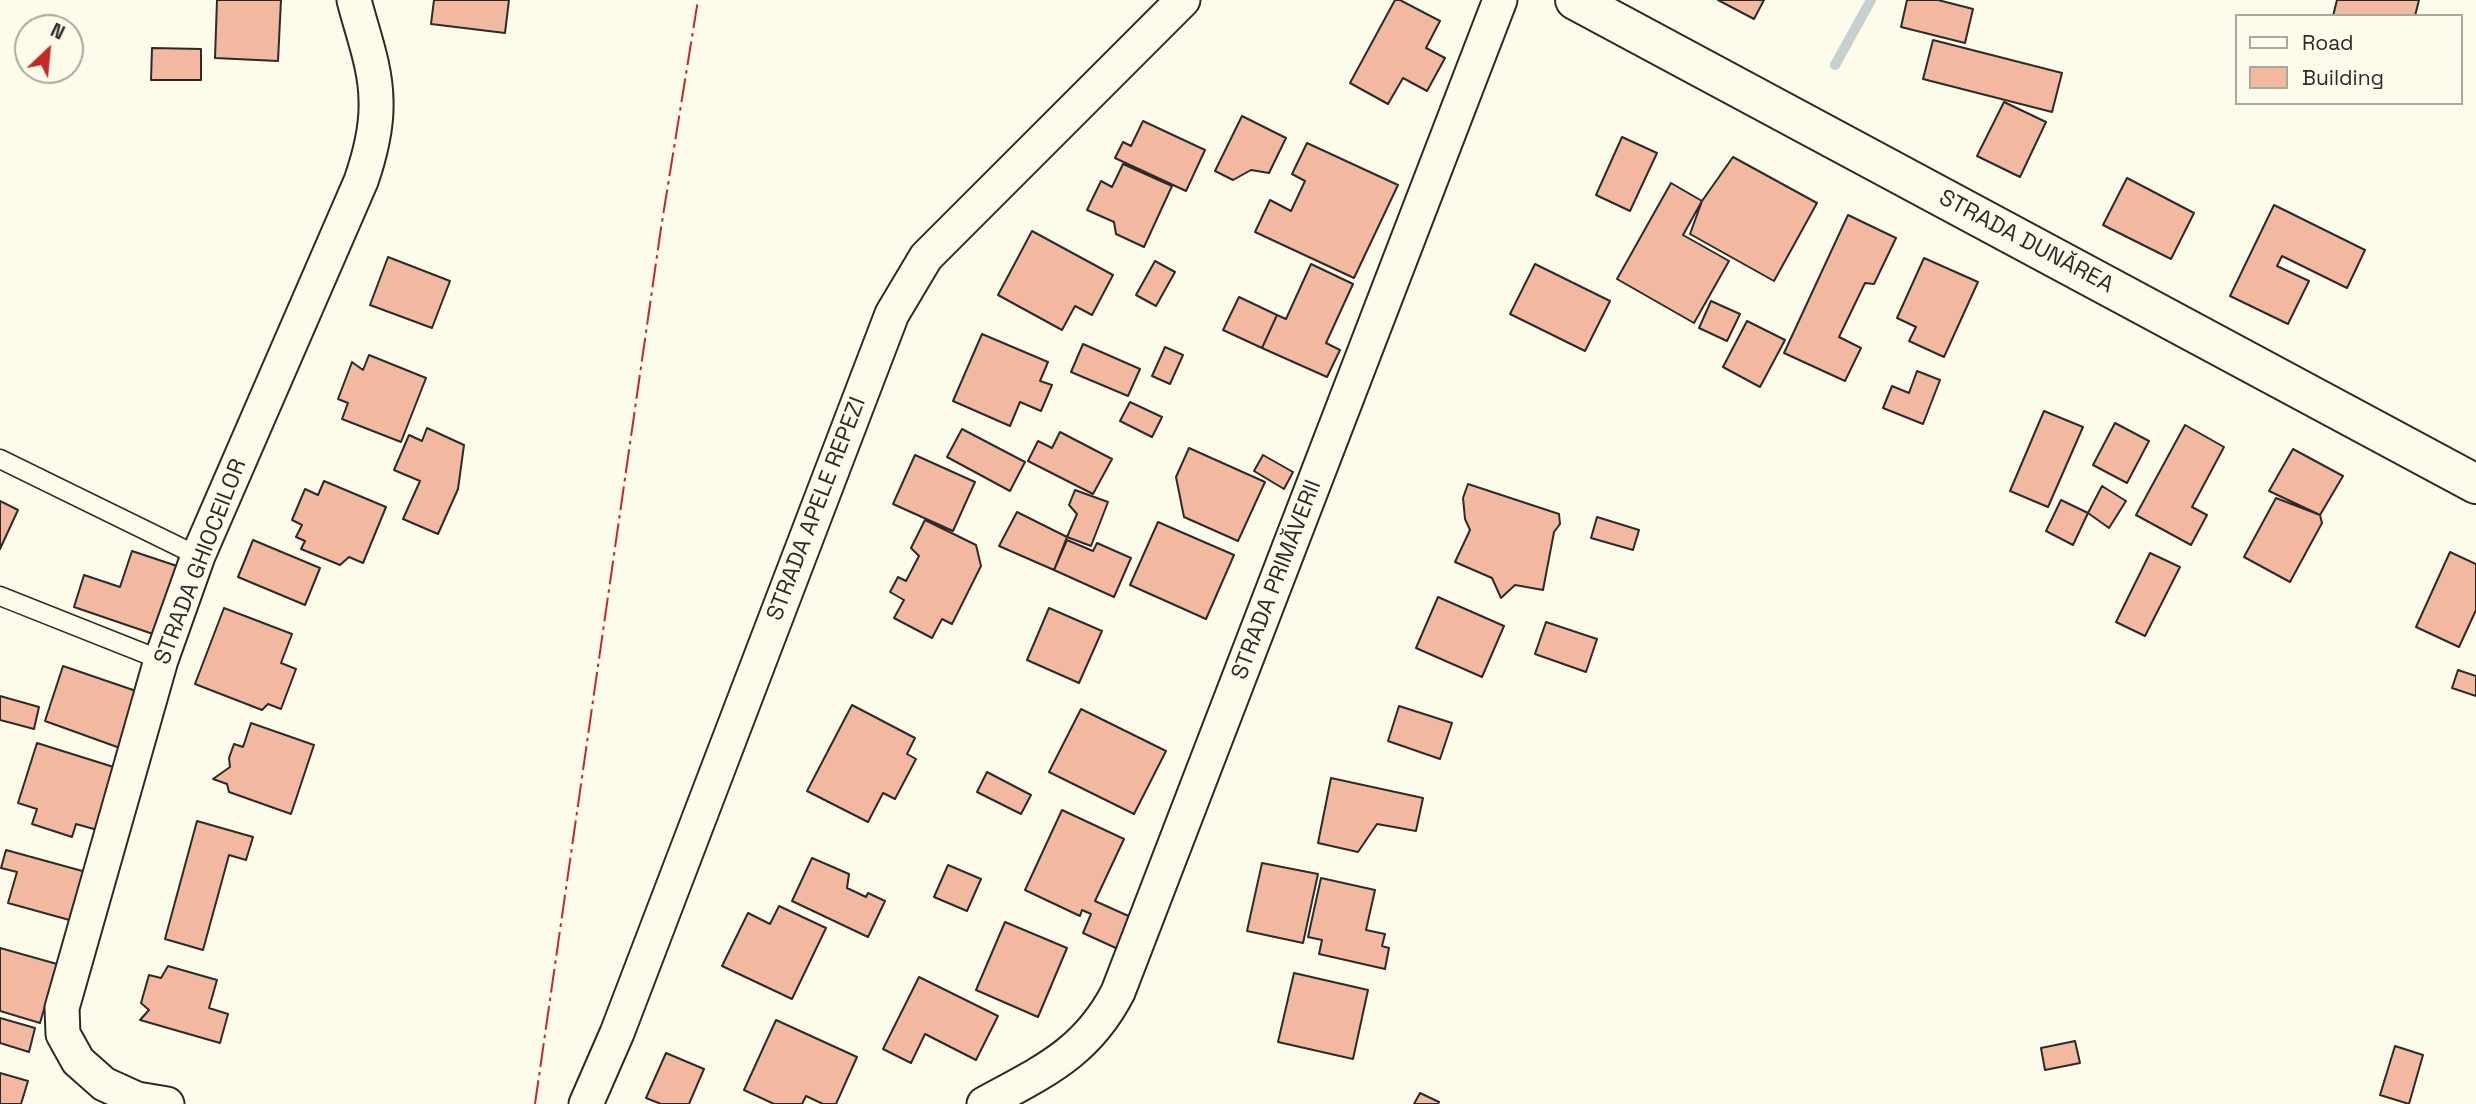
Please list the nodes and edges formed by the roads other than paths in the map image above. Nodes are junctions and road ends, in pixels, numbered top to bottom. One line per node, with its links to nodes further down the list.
1 (354, 0): 7 (street, STRADA GHIOCEILOR)
2 (1183, 0): 11 (street, STRADA APELE REPEZI)
3 (1500, 0): 12 (street, STRADA PRIMĂVERII)
4 (1575, 0): 6 (street, STRADA DUNĂREA)
5 (0, 459): 7 (lane)
6 (2476, 484)
7 (198, 556): 9 (street, STRADA GHIOCEILOR)
8 (0, 596): 9 (lane)
9 (161, 660): 10 (street, STRADA GHIOCEILOR)
10 (147, 1102)
11 (586, 1104)
12 (984, 1104)

